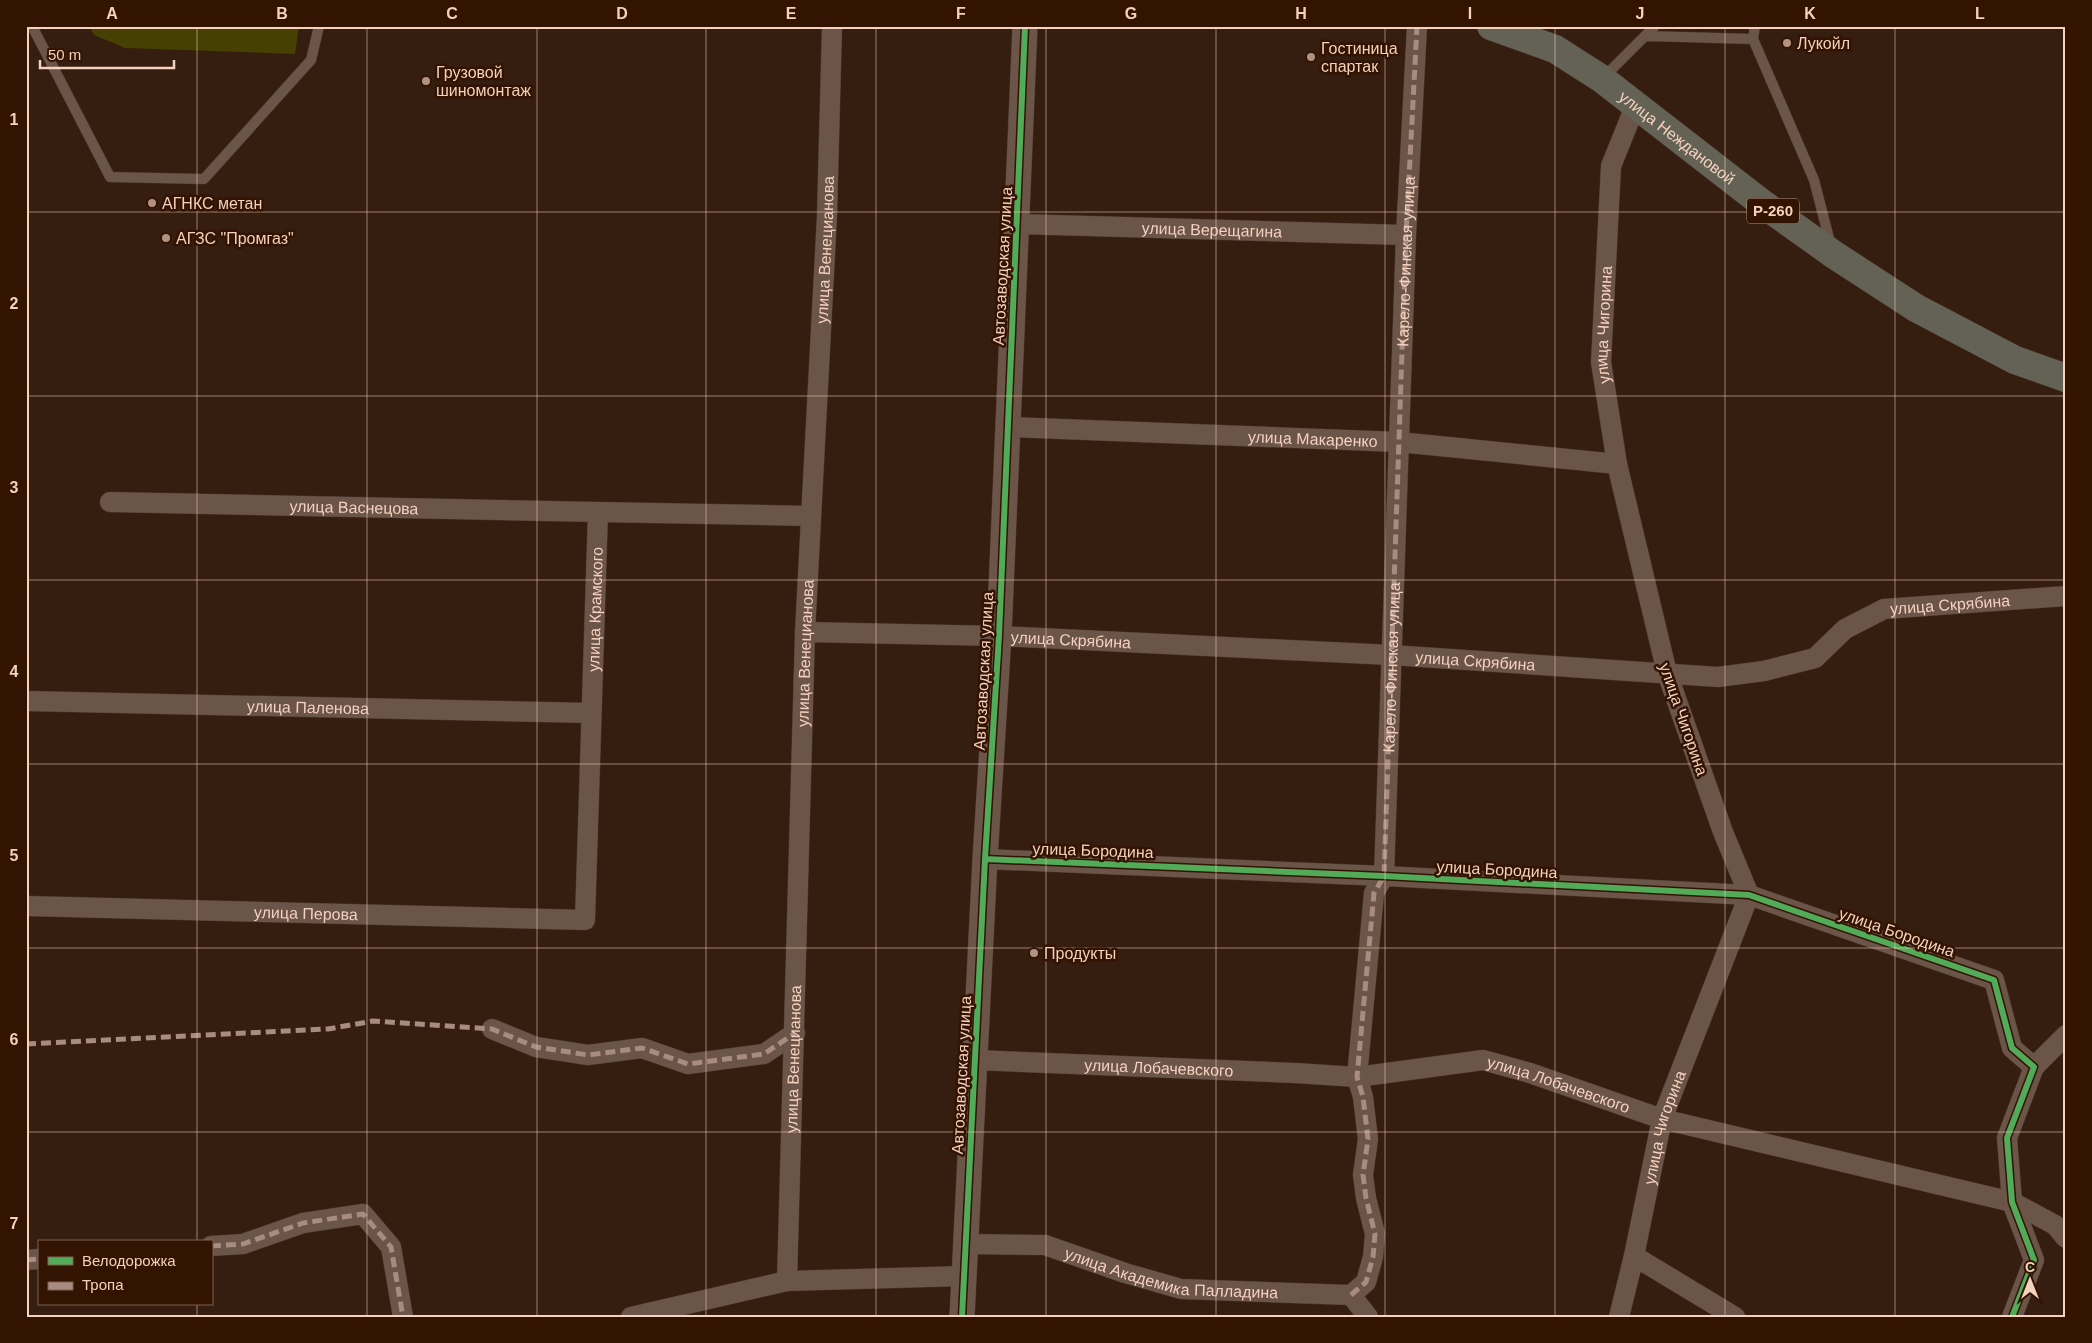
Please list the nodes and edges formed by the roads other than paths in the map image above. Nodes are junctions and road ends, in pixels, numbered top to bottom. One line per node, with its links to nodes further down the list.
1 (32, 26): 2 (lane)
2 (319, 26)
3 (832, 26): 22 (street, улица Венецианова)
4 (1025, 26): 13 (street, Автозаводская улица)
5 (1417, 26): 14 (street, Карело-Финская улица)
6 (1491, 26): 11 (highway, улица Неждановой / Р-260)
7 (1655, 26): 9 (lane)
8 (1755, 26): 10 (lane)
9 (1647, 36): 10 (lane); 11 (lane)
10 (1753, 39): 15 (lane)
11 (1602, 79): 12 (highway, улица Неждановой / Р-260)
12 (1636, 104): 15 (highway, улица Неждановой / Р-260); 19 (street, улица Чигорина)
13 (1018, 224): 14 (street, улица Верещагина); 17 (street, Автозаводская улица)
14 (1406, 235): 18 (street, Карело-Финская улица)
15 (1833, 254): 16 (highway, улица Неждановой / Р-260)
16 (2066, 378)
17 (1008, 427): 18 (street, улица Макаренко); 25 (street, Автозаводская улица)
18 (1399, 442): 19 (street, улица Макаренко); 26 (street, Карело-Финская улица)
19 (1617, 464): 27 (street, улица Чигорина)
20 (110, 502): 21 (street, улица Васнецова)
21 (598, 512): 22 (street); 29 (street, улица Крамского)
22 (811, 516): 24 (street, улица Венецианова)
23 (2066, 596): 27 (street, улица Скрябина)
24 (805, 632): 25 (street, улица Скрябина); 36 (street, улица Венецианова)
25 (999, 636): 26 (street, улица Скрябина); 30 (street, Автозаводская улица)
26 (1392, 655): 27 (street, улица Скрябина); 31 (street, Карело-Финская улица)
27 (1666, 673): 32 (street, улица Чигорина)
28 (26, 702): 29 (street, улица Паленова)
29 (591, 713): 34 (street, улица Крамского)
30 (985, 859): 31 (street, улица Бородина); 38 (street, Автозаводская улица)
31 (1384, 876): 32 (street, улица Бородина); 40 (street, Карело-Финская улица)
32 (1749, 895): 39 (street, улица Бородина); 41 (street, улица Чигорина)
33 (26, 906): 34 (street, улица Перова)
34 (585, 920)
35 (492, 1029): 36 (street)
36 (795, 1033): 48 (street, улица Венецианова)
37 (2066, 1035): 39 (street)
38 (975, 1060): 40 (street, улица Лобачевского); 44 (street, Автозаводская улица)
39 (2034, 1067): 42 (street)
40 (1357, 1077): 41 (street, улица Лобачевского); 49 (street, Карело-Финская улица)
41 (1662, 1119): 42 (street, улица Лобачевского); 46 (street, улица Чигорина)
42 (2012, 1202): 43 (street, улица Лобачевского); 56 (street)
43 (2066, 1238)
44 (967, 1244): 47 (street, Автозаводская улица); 49 (street, улица Академика Палладина)
45 (212, 1246): 50 (street)
46 (1634, 1256): 54 (street, улица Чигорина); 55 (street)
47 (964, 1276): 48 (street); 52 (street, Автозаводская улица)
48 (788, 1281): 51 (street)
49 (1351, 1295): 53 (street)
50 (404, 1317)
51 (631, 1317)
52 (962, 1317)
53 (1368, 1317)
54 (1620, 1317)
55 (1735, 1317)
56 (2012, 1317)

